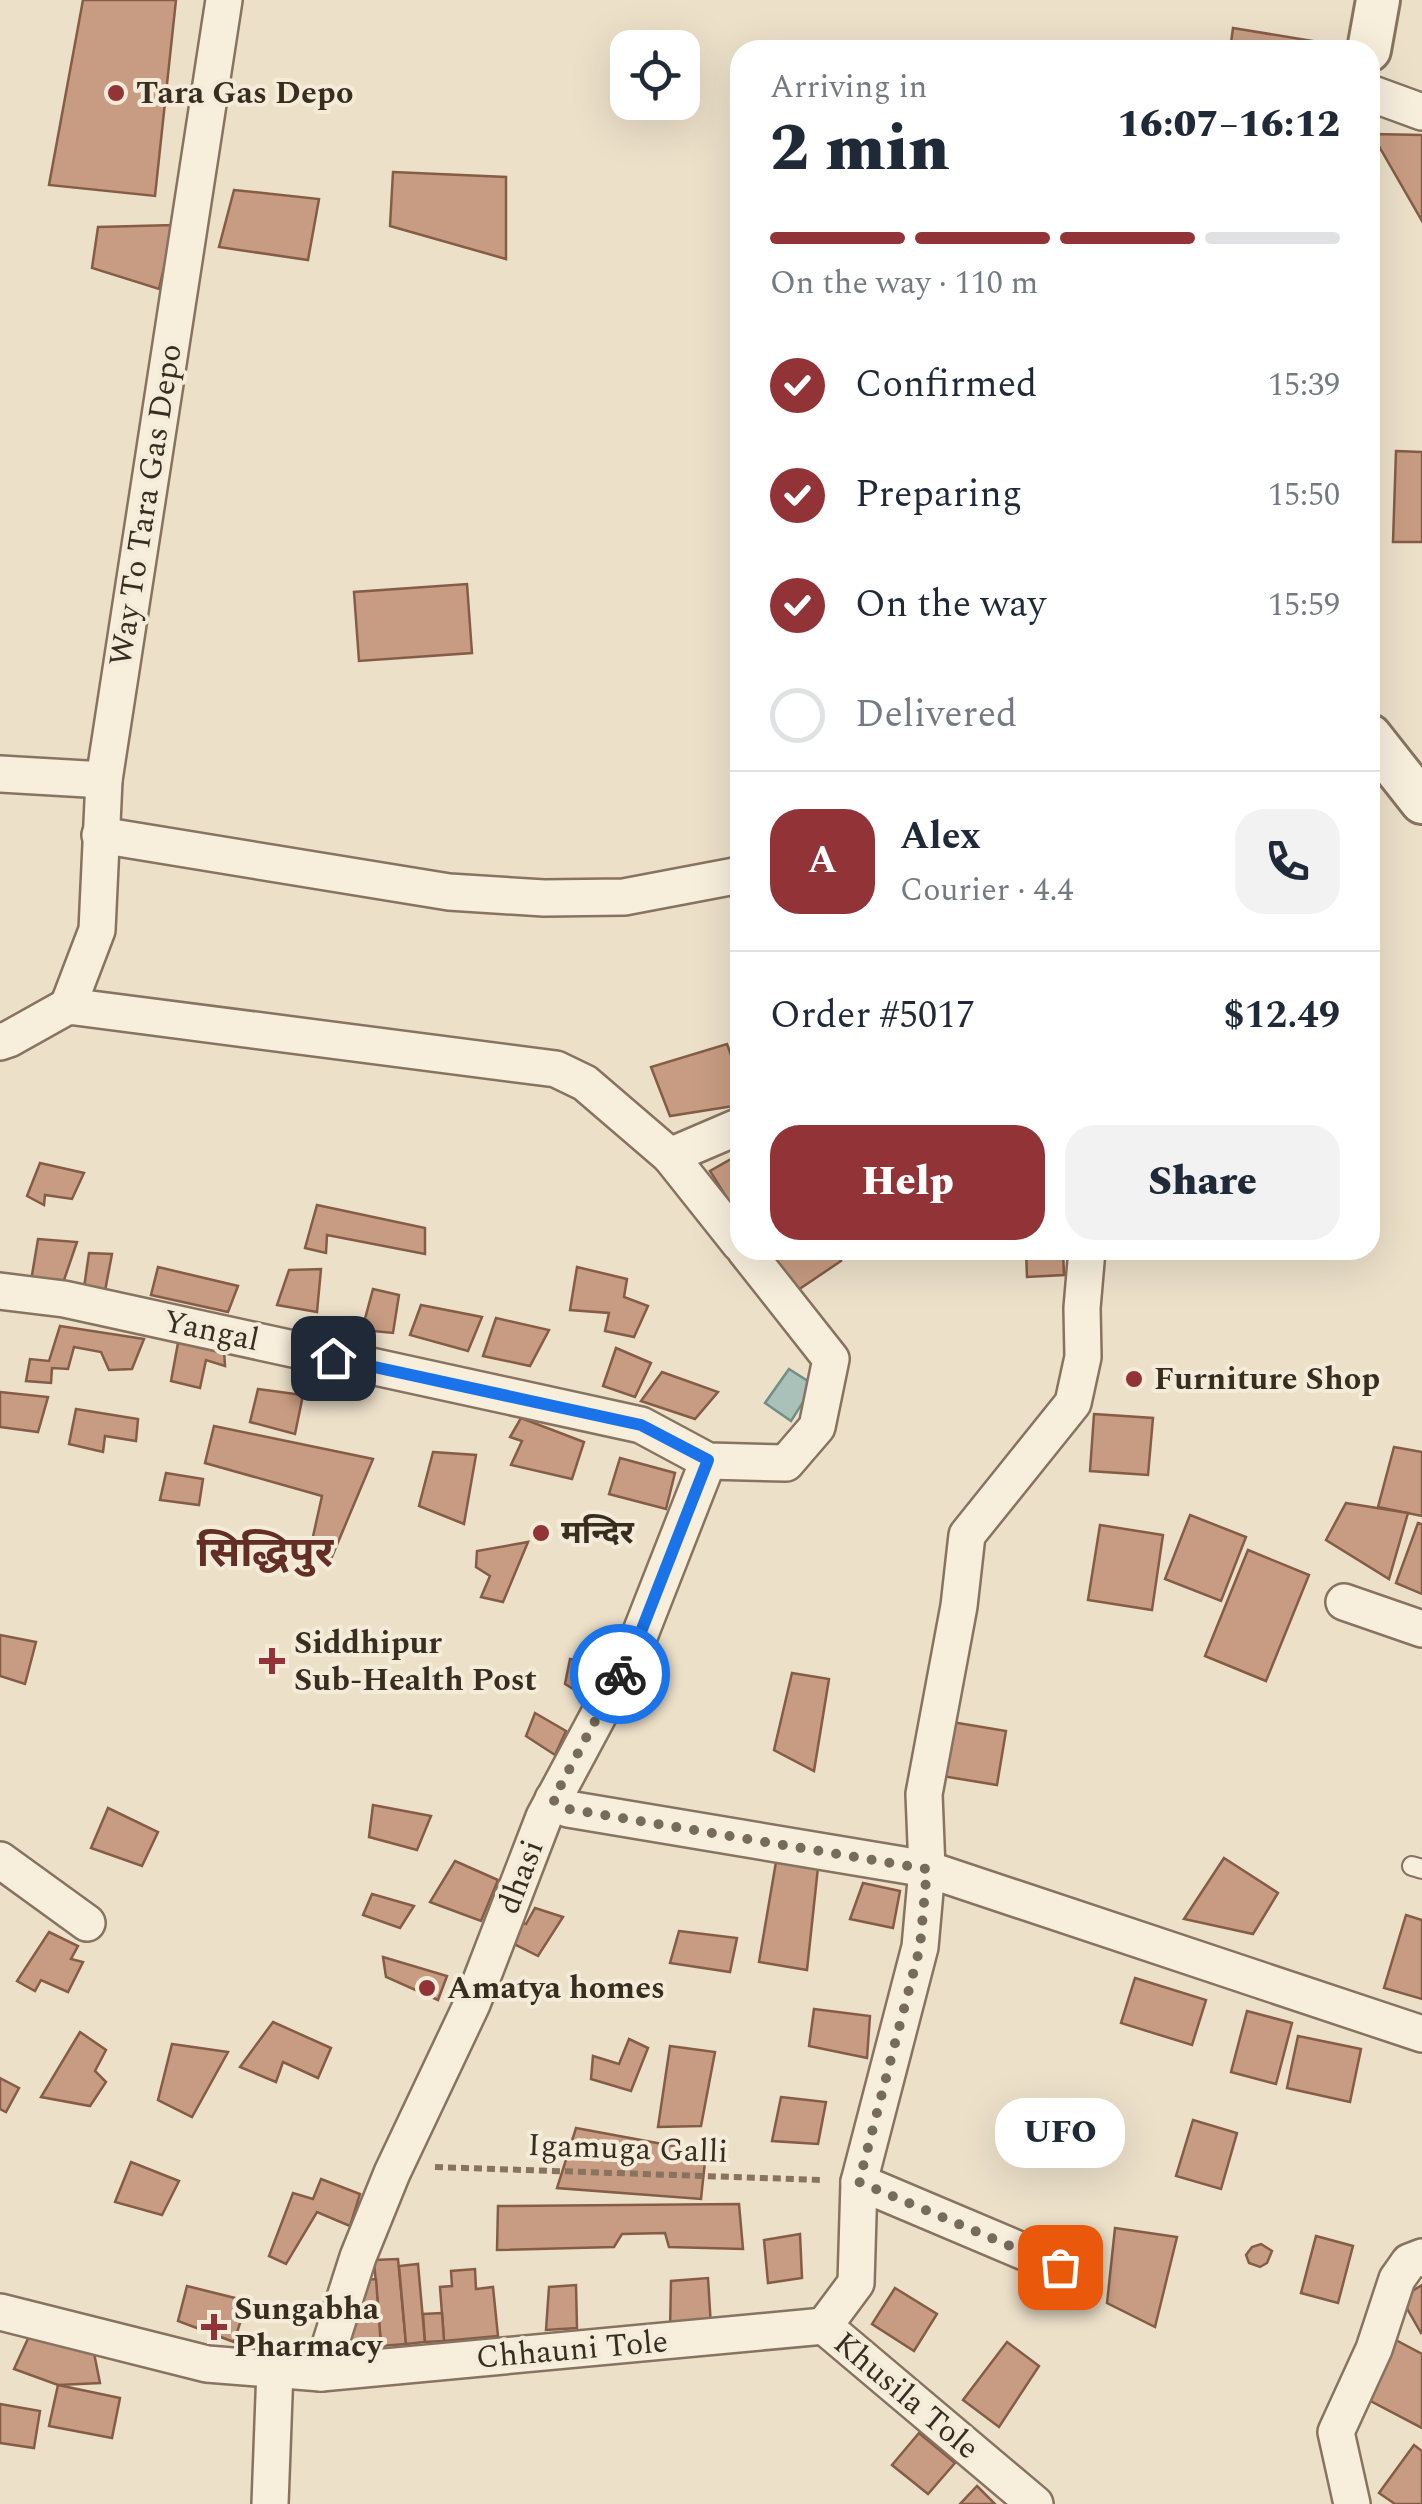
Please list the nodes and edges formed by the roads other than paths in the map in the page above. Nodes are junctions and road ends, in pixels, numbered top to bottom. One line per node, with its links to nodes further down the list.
1 (224, 0): 8 (street, Way To Tara Gas Depo)
2 (1378, 0): 3 (street)
3 (1371, 40)
4 (1380, 96): 5 (street)
5 (1422, 112)
6 (1380, 749): 9 (street)
7 (0, 774): 8 (street)
8 (104, 780): 10 (street, Way To Tara Gas Depo)
9 (1422, 802)
10 (100, 835): 11 (street); 12 (street, Way To Tara Gas Depo)
11 (730, 877)
12 (68, 1006): 13 (street); 15 (street)
13 (0, 1042)
14 (730, 1130): 15 (street)
15 (670, 1156): 16 (street)
16 (730, 1231)
17 (753, 1260): 20 (street)
18 (1086, 1260): 25 (street)
19 (0, 1291): 20 (street, Yangal)
20 (708, 1460): 23 (street, dhasi)
21 (1344, 1602): 22 (street)
22 (1422, 1629)
23 (553, 1800): 25 (street); 34 (street, dhasi)
24 (0, 1860): 26 (street)
25 (927, 1869): 27 (street); 28 (street)
26 (87, 1924)
27 (1422, 2034)
28 (859, 2182): 30 (street); 32 (street)
29 (1422, 2256): 37 (street)
30 (1060, 2267)
31 (0, 2312): 33 (street, Chhauni Tole)
32 (824, 2326): 34 (street, Chhauni Tole); 36 (street, Khusila Tole)
33 (275, 2369): 34 (street, Chhauni Tole); 35 (street)
34 (321, 2373)
35 (270, 2504)
36 (1035, 2504)
37 (1352, 2504)

